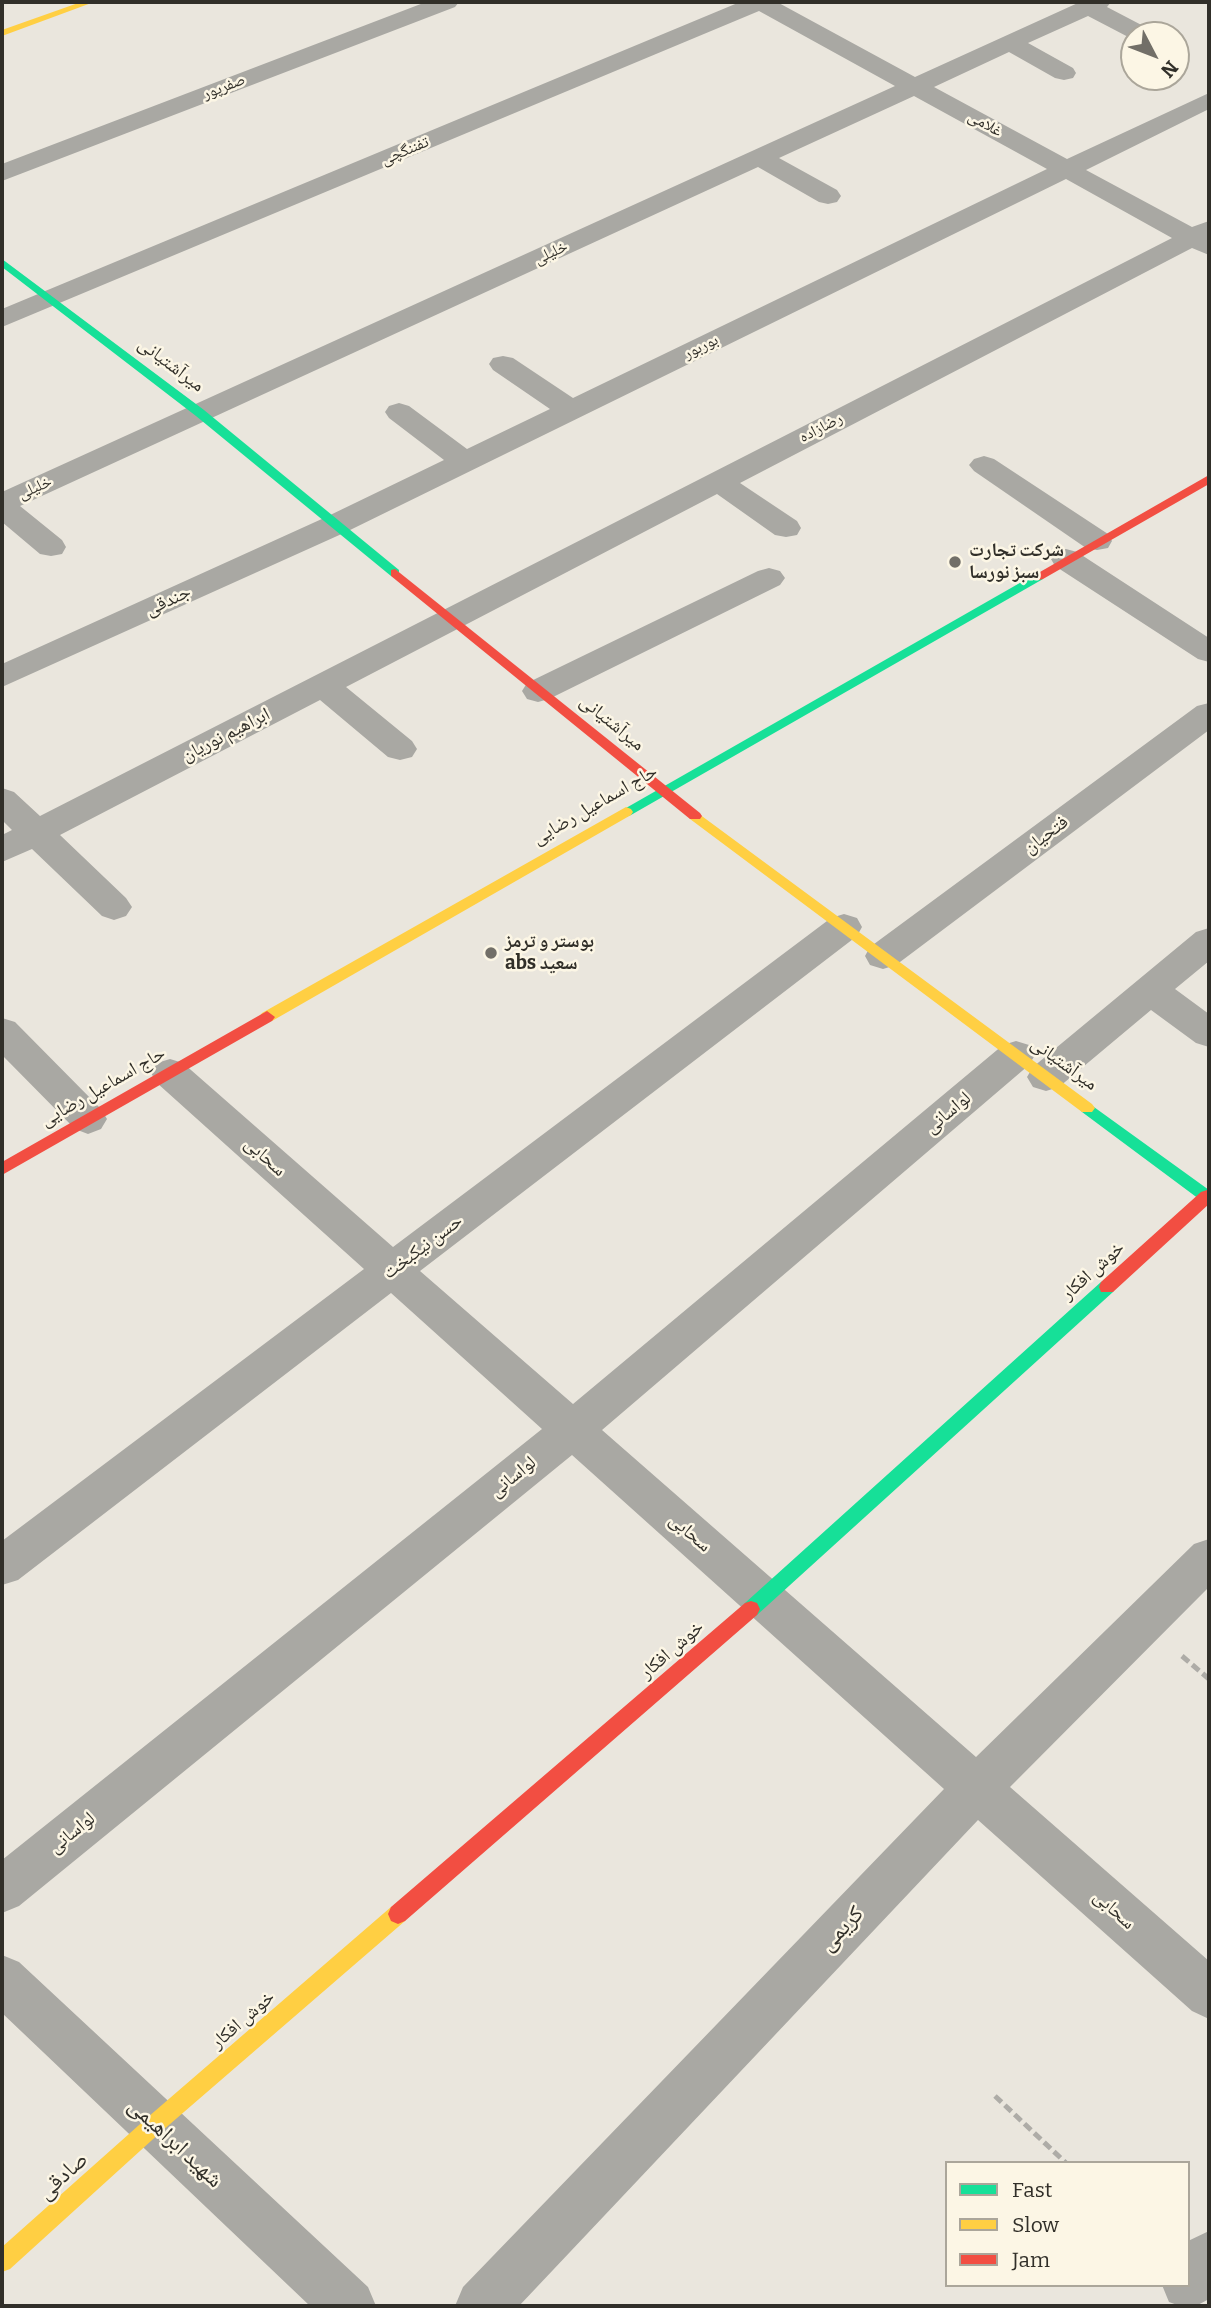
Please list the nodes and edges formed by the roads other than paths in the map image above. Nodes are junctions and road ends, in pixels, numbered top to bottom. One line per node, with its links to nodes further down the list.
1 (89, 2): 6 (street)
2 (447, 2): 13 (street, صفرپور)
3 (760, 2): 9 (street, غلامی); 17 (street, تفننگچی)
4 (1094, 4): 5 (street); 7 (street, خلیلی)
5 (1121, 21)
6 (2, 33)
7 (1010, 43): 8 (street); 9 (street, خلیلی)
8 (1065, 73)
9 (915, 86): 11 (street, خلیلی); 12 (street, غلامی)
10 (1209, 100): 12 (street, بوربور)
11 (759, 157): 14 (street); 22 (street, خلیلی)
12 (1067, 169): 15 (street, غلامی); 20 (street, بوربور)
13 (2, 173)
14 (828, 196)
15 (1204, 238): 25 (street, رضازاده)
16 (2, 262): 17 (street, میرآشتیانی)
17 (50, 300): 18 (street, تفننگچی); 22 (street, میرآشتیانی)
18 (2, 319)
19 (503, 364): 20 (street)
20 (571, 410): 23 (street, بوربور)
21 (399, 412): 23 (street)
22 (200, 413): 27 (street, خلیلی); 28 (street, میرآشتیانی)
23 (465, 462): 28 (street, بوربور)
24 (984, 465): 30 (street)
25 (718, 481): 29 (street); 34 (street, رضازاده)
26 (1208, 481): 30 (street, حاج اسماعیل رضایی)
27 (2, 505): 31 (street)
28 (335, 525): 34 (street, میرآشتیانی); 36 (street, جندقی)
29 (786, 528)
30 (1097, 541): 32 (street, حاج اسماعیل رضایی)
31 (51, 547)
32 (1066, 559): 35 (street); 41 (street, حاج اسماعیل رضایی)
33 (769, 578): 38 (street)
34 (451, 619): 37 (street, ابراهیم نوریان); 38 (street, میرآشتیانی)
35 (1209, 652)
36 (2, 677)
37 (323, 685): 40 (street); 43 (street, ابراهیم نوریان)
38 (538, 691): 41 (street, میرآشتیانی)
39 (1209, 714): 48 (street, فتحیان)
40 (400, 749)
41 (661, 791): 46 (street, میرآشتیانی); 53 (street, حاج اسماعیل رضایی)
42 (2, 800): 43 (street)
43 (34, 833): 44 (street, ابراهیم نوریان); 45 (street)
44 (2, 850)
45 (114, 907)
46 (844, 927): 48 (street, میرآشتیانی); 57 (street, حسن نیکبخت)
47 (1209, 941): 49 (street, لواسانی)
48 (883, 956): 52 (street, میرآشتیانی)
49 (1150, 990): 51 (street); 52 (street, لواسانی)
50 (2, 1032): 54 (street)
51 (1209, 1033)
52 (1031, 1066): 56 (street, میرآشتیانی); 58 (street, لواسانی)
53 (170, 1073): 54 (street, حاج اسماعیل رضایی); 57 (street, سحابی)
54 (88, 1119): 55 (street, حاج اسماعیل رضایی)
55 (2, 1169)
56 (1208, 1197): 61 (street, خوش افکار)
57 (393, 1270): 58 (street, سحابی); 60 (street, حسن نیکبخت)
58 (572, 1430): 61 (street, سحابی); 63 (street, لواسانی)
59 (1209, 1558): 62 (street, کریمی)
60 (2, 1566)
61 (763, 1598): 62 (street, سحابی); 66 (street, خوش افکار)
62 (977, 1788): 65 (street, سحابی); 72 (street, کریمی)
63 (2, 1890)
64 (2, 1979): 66 (street, شهید ابراهیمی)
65 (1209, 1994)
66 (155, 2124): 68 (street, صادقی); 71 (street, شهید ابراهیمی)
67 (1209, 2257): 69 (street)
68 (2, 2261)
69 (1190, 2280)
70 (1185, 2287): 73 (street)
71 (349, 2306)
72 (482, 2306)
73 (1170, 2306)

